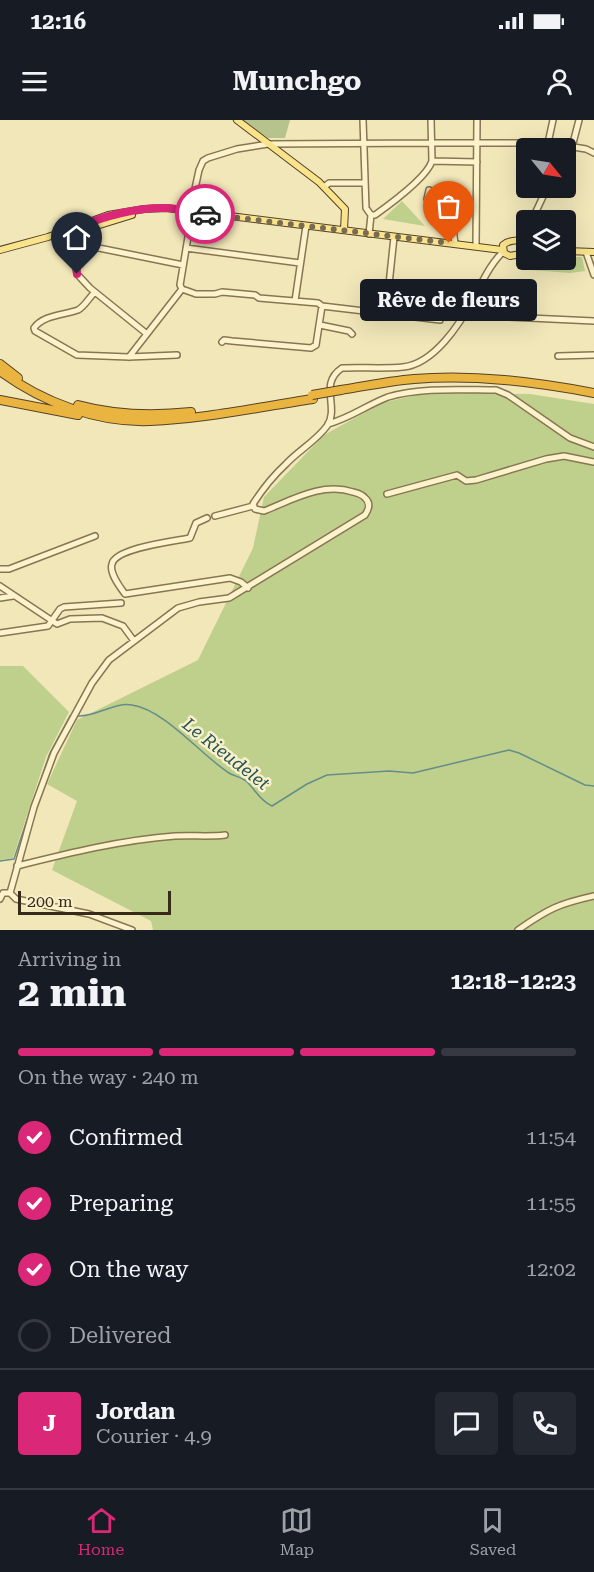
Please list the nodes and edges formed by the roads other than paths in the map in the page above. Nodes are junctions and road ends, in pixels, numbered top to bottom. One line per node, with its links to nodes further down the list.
1 (237, 120): 13 (main road)
2 (363, 120): 9 (street)
3 (431, 120): 10 (street)
4 (477, 120): 11 (street)
5 (553, 120): 7 (street)
6 (579, 120): 8 (street)
7 (549, 138)
8 (574, 138)
9 (363, 143): 10 (street); 13 (street); 18 (street)
10 (433, 143): 11 (street); 16 (street)
11 (476, 143): 12 (street); 17 (street)
12 (516, 143)
13 (268, 144): 19 (main road); 21 (street)
14 (576, 148): 15 (street)
15 (594, 153)
16 (432, 161): 17 (street); 22 (street)
17 (477, 162): 31 (street)
18 (365, 183): 19 (street); 22 (street)
19 (324, 187): 25 (main road)
20 (429, 190): 29 (street)
21 (188, 212): 23 (main road); 24 (main road); 32 (street)
22 (373, 215): 26 (street)
23 (306, 226): 25 (main road); 39 (street)
24 (77, 230): 30 (street); 33 (main road)
25 (344, 230): 26 (main road)
26 (369, 234): 27 (main road)
27 (394, 237): 29 (main road); 43 (street)
28 (516, 241): 34 (main road)
29 (455, 244): 31 (main road)
30 (84, 245): 40 (street); 44 (street)
31 (476, 246): 34 (main road)
32 (186, 248): 39 (street); 40 (street)
33 (0, 250)
34 (504, 250): 35 (main road); 49 (street)
35 (516, 252)
36 (576, 252): 37 (main road)
37 (586, 252): 38 (main road); 41 (street)
38 (594, 252)
39 (300, 263): 46 (street)
40 (183, 265): 42 (street)
41 (594, 275)
42 (182, 289): 46 (street); 53 (street)
43 (389, 291): 45 (street); 48 (street)
44 (94, 292): 53 (street); 59 (street)
45 (461, 300)
46 (295, 301): 47 (street)
47 (322, 306): 48 (street); 52 (street)
48 (386, 314): 50 (street)
49 (465, 315): 51 (street); 68 (street)
50 (440, 320)
51 (594, 321)
52 (320, 325): 54 (street); 55 (street)
53 (147, 334): 59 (street)
54 (352, 334)
55 (222, 342)
56 (177, 355): 59 (street)
57 (594, 355): 58 (street)
58 (558, 356)
59 (129, 357)
60 (0, 364): 64 (highway)
61 (0, 371): 67 (highway)
62 (341, 393): 63 (highway); 64 (highway, bridge); 65 (highway)
63 (594, 393)
64 (313, 397): 67 (highway)
65 (594, 398)
66 (0, 400): 67 (highway)
67 (116, 419)
68 (328, 424): 69 (street); 72 (street)
69 (594, 447)
70 (594, 462): 71 (street)
71 (387, 494)
72 (253, 506): 73 (street); 78 (street)
73 (215, 516)
74 (207, 518): 78 (street)
75 (95, 536): 76 (street)
76 (0, 569)
77 (0, 586): 79 (street)
78 (248, 588): 84 (street)
79 (13, 596): 80 (street); 82 (street)
80 (0, 598)
81 (121, 603): 82 (street)
82 (52, 621): 83 (street); 84 (street)
83 (0, 633)
84 (134, 641): 86 (street)
85 (225, 835): 86 (street)
86 (17, 866): 87 (street)
87 (10, 893): 88 (street); 90 (street)
88 (1, 895)
89 (594, 896): 91 (street)
90 (132, 930)
91 (518, 930)

